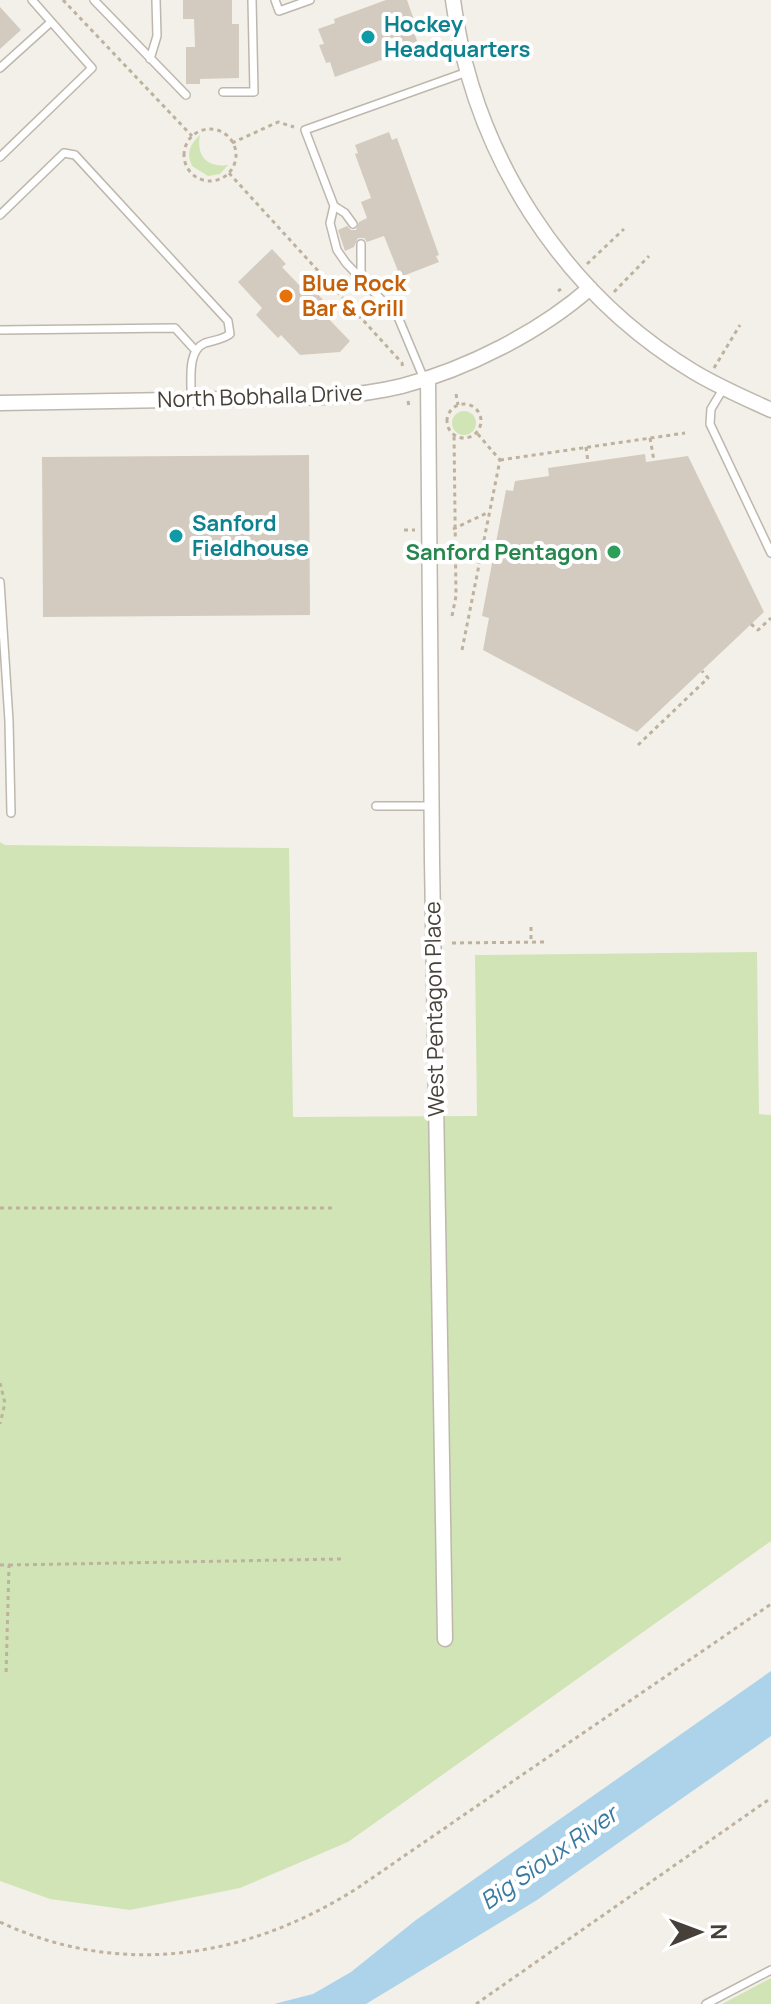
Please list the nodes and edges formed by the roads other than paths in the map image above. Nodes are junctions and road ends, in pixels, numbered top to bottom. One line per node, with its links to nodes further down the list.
1 (32, 0): 8 (lane)
2 (94, 0): 9 (lane)
3 (156, 0): 9 (lane)
4 (252, 0): 12 (lane)
5 (275, 0): 6 (lane)
6 (310, 0)
7 (453, 0): 11 (street)
8 (51, 22): 10 (lane); 14 (lane)
9 (150, 59): 13 (lane)
10 (0, 68)
11 (467, 72): 15 (lane); 20 (street)
12 (223, 92)
13 (186, 95)
14 (0, 157)
15 (334, 206): 17 (lane); 19 (lane)
16 (0, 215): 22 (lane)
17 (353, 224)
18 (361, 244): 19 (lane)
19 (364, 282): 23 (lane)
20 (590, 288): 23 (street, North Bobhalla Drive); 24 (street)
21 (0, 330): 22 (lane)
22 (195, 350): 25 (lane)
23 (426, 378): 25 (street, North Bobhalla Drive); 31 (street, West Pentagon Place)
24 (723, 389): 27 (street); 28 (lane)
25 (191, 400): 26 (street, North Bobhalla Drive)
26 (0, 403)
27 (771, 410)
28 (771, 553)
29 (0, 582): 32 (lane)
30 (376, 806): 31 (lane)
31 (432, 806): 33 (street, West Pentagon Place)
32 (11, 813)
33 (445, 1639)
34 (771, 1970): 35 (lane)
35 (706, 2004)

